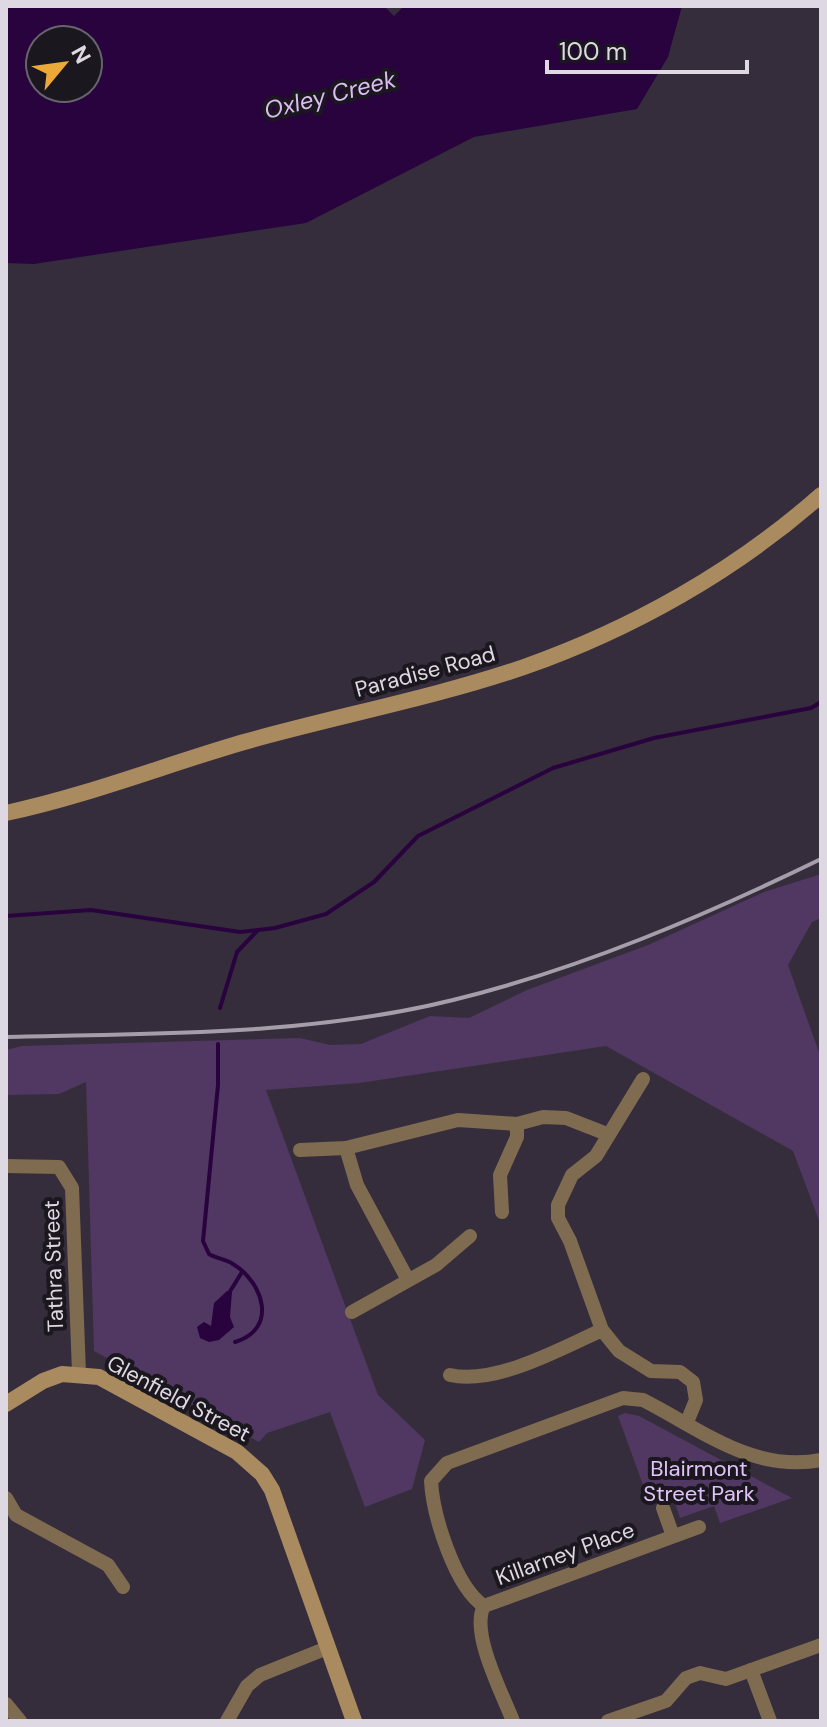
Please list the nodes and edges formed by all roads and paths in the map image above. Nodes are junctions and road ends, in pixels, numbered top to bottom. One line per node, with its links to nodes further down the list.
1 (821, 495): 2 (street, Paradise Road)
2 (6, 813)
3 (643, 1079): 5 (street)
4 (517, 1124): 5 (street); 6 (street); 9 (street)
5 (607, 1134): 13 (street)
6 (346, 1148): 7 (street); 11 (street)
7 (300, 1150)
8 (6, 1166): 14 (street, Tathra Street)
9 (502, 1212)
10 (470, 1236): 11 (street)
11 (408, 1280): 12 (street)
12 (352, 1312)
13 (602, 1330): 15 (street); 17 (street)
14 (79, 1373): 16 (street, Glenfield Street); 26 (street, Glenfield Street)
15 (450, 1375)
16 (6, 1404)
17 (687, 1422): 18 (street); 24 (street, Killarney Place)
18 (820, 1462)
19 (6, 1498): 23 (street)
20 (663, 1508): 22 (street)
21 (699, 1527): 22 (street, Killarney Place)
22 (673, 1536): 24 (street, Killarney Place)
23 (123, 1587)
24 (484, 1606): 33 (street)
25 (821, 1645): 27 (street)
26 (327, 1648): 31 (street); 32 (street, Glenfield Street)
27 (751, 1670): 29 (street); 34 (street)
28 (6, 1704): 30 (street)
29 (619, 1719)
30 (20, 1721)
31 (227, 1721)
32 (354, 1721)
33 (513, 1721)
34 (770, 1721)

